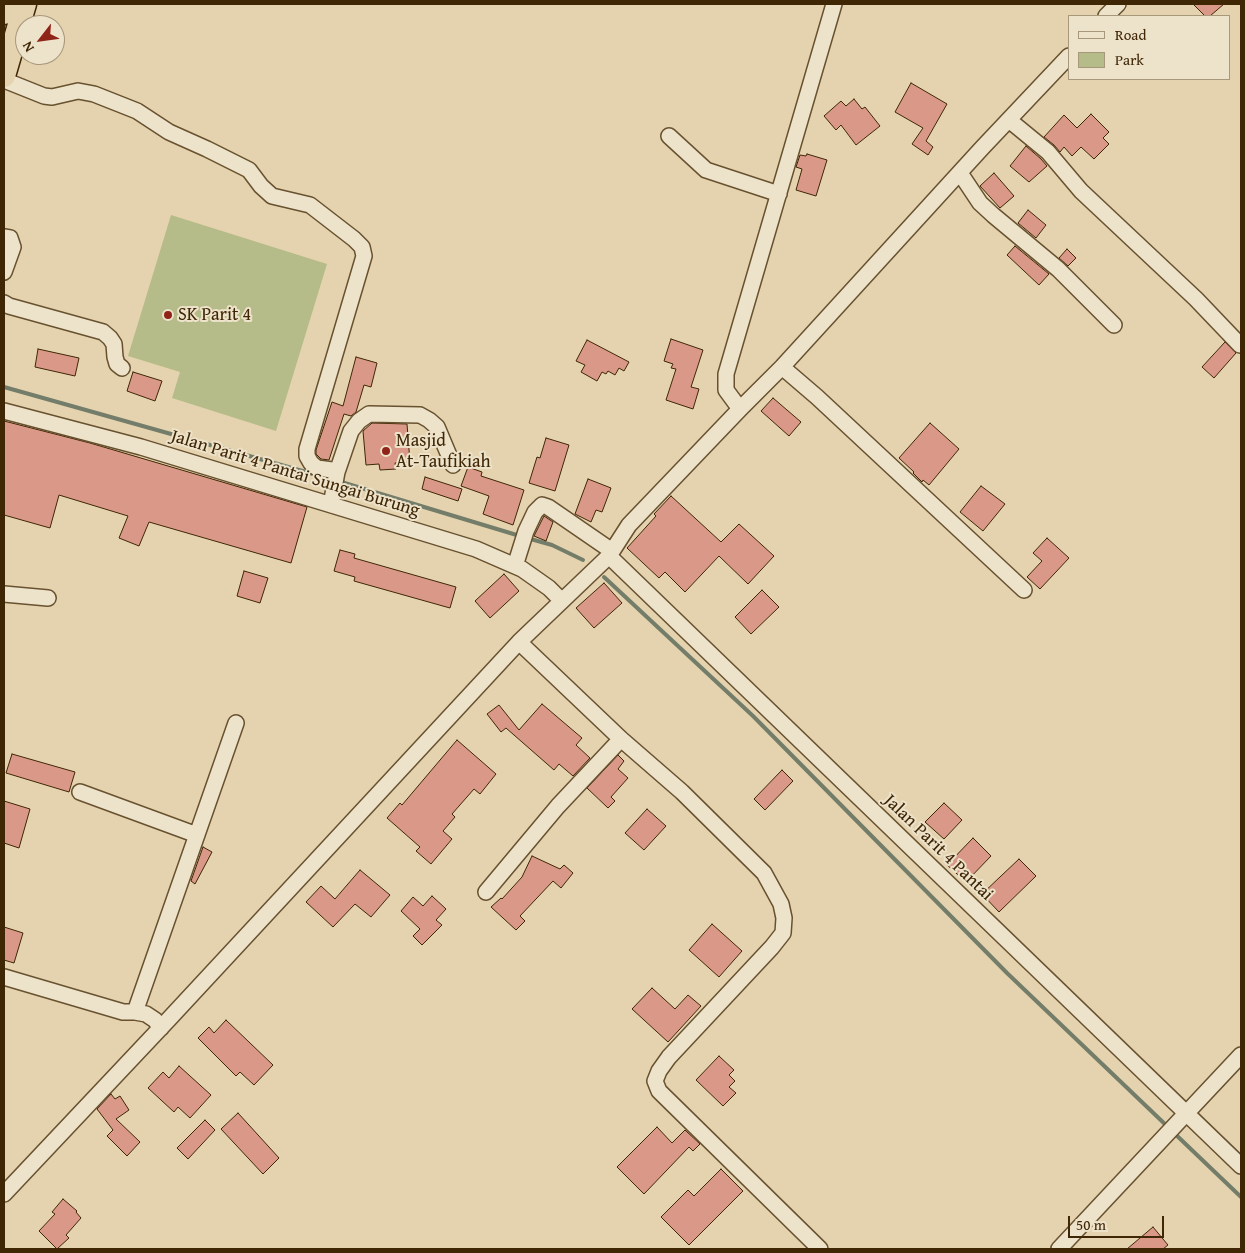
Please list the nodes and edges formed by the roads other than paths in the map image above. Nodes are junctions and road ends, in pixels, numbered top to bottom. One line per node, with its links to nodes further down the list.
1 (6, 4): 5 (highway)
2 (25, 4): 8 (highway)
3 (834, 4): 13 (street)
4 (1118, 4): 6 (street)
5 (4, 12)
6 (1107, 15)
7 (1068, 57): 10 (street)
8 (4, 76)
9 (4, 80): 24 (street)
10 (1009, 120): 12 (street); 18 (street)
11 (669, 136): 13 (street)
12 (960, 173): 17 (street); 19 (street)
13 (779, 194): 21 (street)
14 (4, 236): 15 (street)
15 (4, 272)
16 (4, 303): 20 (street)
17 (1114, 325)
18 (1240, 344)
19 (782, 367): 21 (street); 28 (street)
20 (122, 368)
21 (740, 410): 26 (street)
22 (4, 411): 25 (street, Jalan Parit 4 Pantai Sungai Burung)
23 (453, 465): 24 (street)
24 (336, 479): 25 (street)
25 (331, 505): 27 (street, Jalan Parit 4 Pantai Sungai Burung)
26 (611, 554): 27 (street, Jalan Parit 4 Pantai); 31 (street); 42 (street, Jalan Parit 4 Pantai)
27 (515, 566): 31 (street, Jalan Parit 4 Pantai Sungai Burung)
28 (1024, 590)
29 (4, 594): 30 (street)
30 (48, 598)
31 (562, 601): 32 (street)
32 (519, 642): 34 (street); 40 (street)
33 (236, 723): 36 (street)
34 (621, 739): 37 (street); 45 (street)
35 (80, 792): 36 (street)
36 (197, 834): 39 (street)
37 (486, 892)
38 (4, 977): 39 (street)
39 (134, 1012): 40 (street)
40 (161, 1028): 44 (street)
41 (1241, 1055): 42 (street)
42 (1187, 1114): 43 (street, Jalan Parit 4 Pantai); 46 (street)
43 (1241, 1166)
44 (4, 1194)
45 (820, 1249)
46 (1059, 1249)

